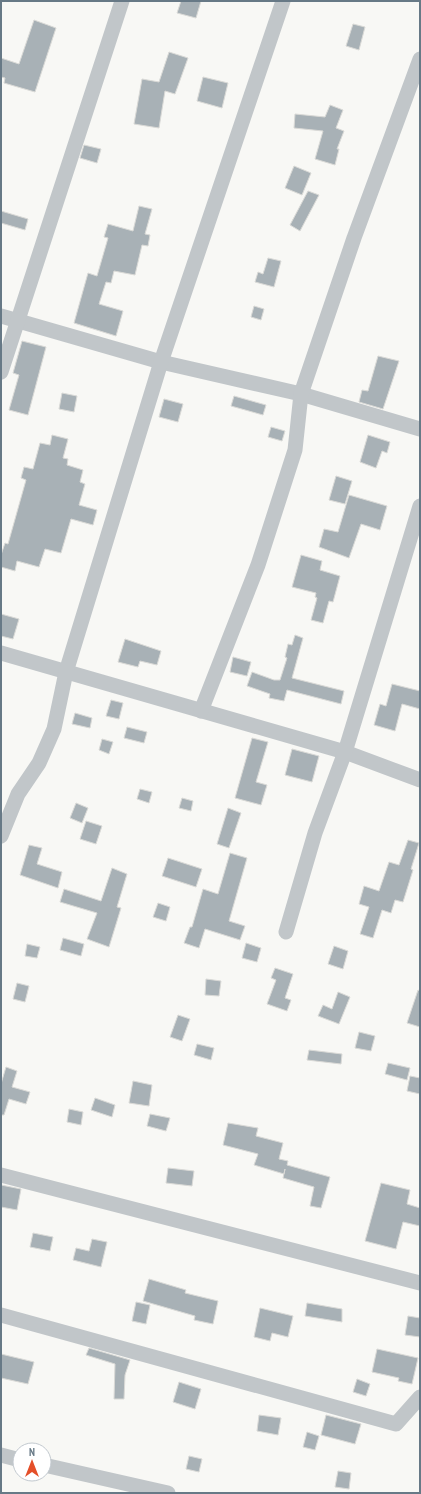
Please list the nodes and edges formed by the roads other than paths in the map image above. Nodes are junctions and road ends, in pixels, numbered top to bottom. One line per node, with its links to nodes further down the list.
1 (122, 1): 5 (street)
2 (282, 1): 6 (street)
3 (420, 59): 8 (street)
4 (1, 316): 5 (street)
5 (17, 320): 6 (street); 7 (street)
6 (161, 362): 8 (street); 12 (street)
7 (1, 372)
8 (301, 394): 9 (street); 13 (street)
9 (420, 430)
10 (420, 506): 14 (street)
11 (1, 653): 12 (street)
12 (66, 672): 13 (street); 16 (street)
13 (201, 711): 14 (street)
14 (345, 752): 15 (street); 17 (street)
15 (420, 780)
16 (1, 836)
17 (286, 932)
18 (1, 1176): 19 (street)
19 (420, 1282)
20 (1, 1315): 21 (street)
21 (420, 1397)
22 (1, 1455): 23 (street)
23 (12, 1458)
24 (52, 1467): 25 (street)
25 (168, 1493)

